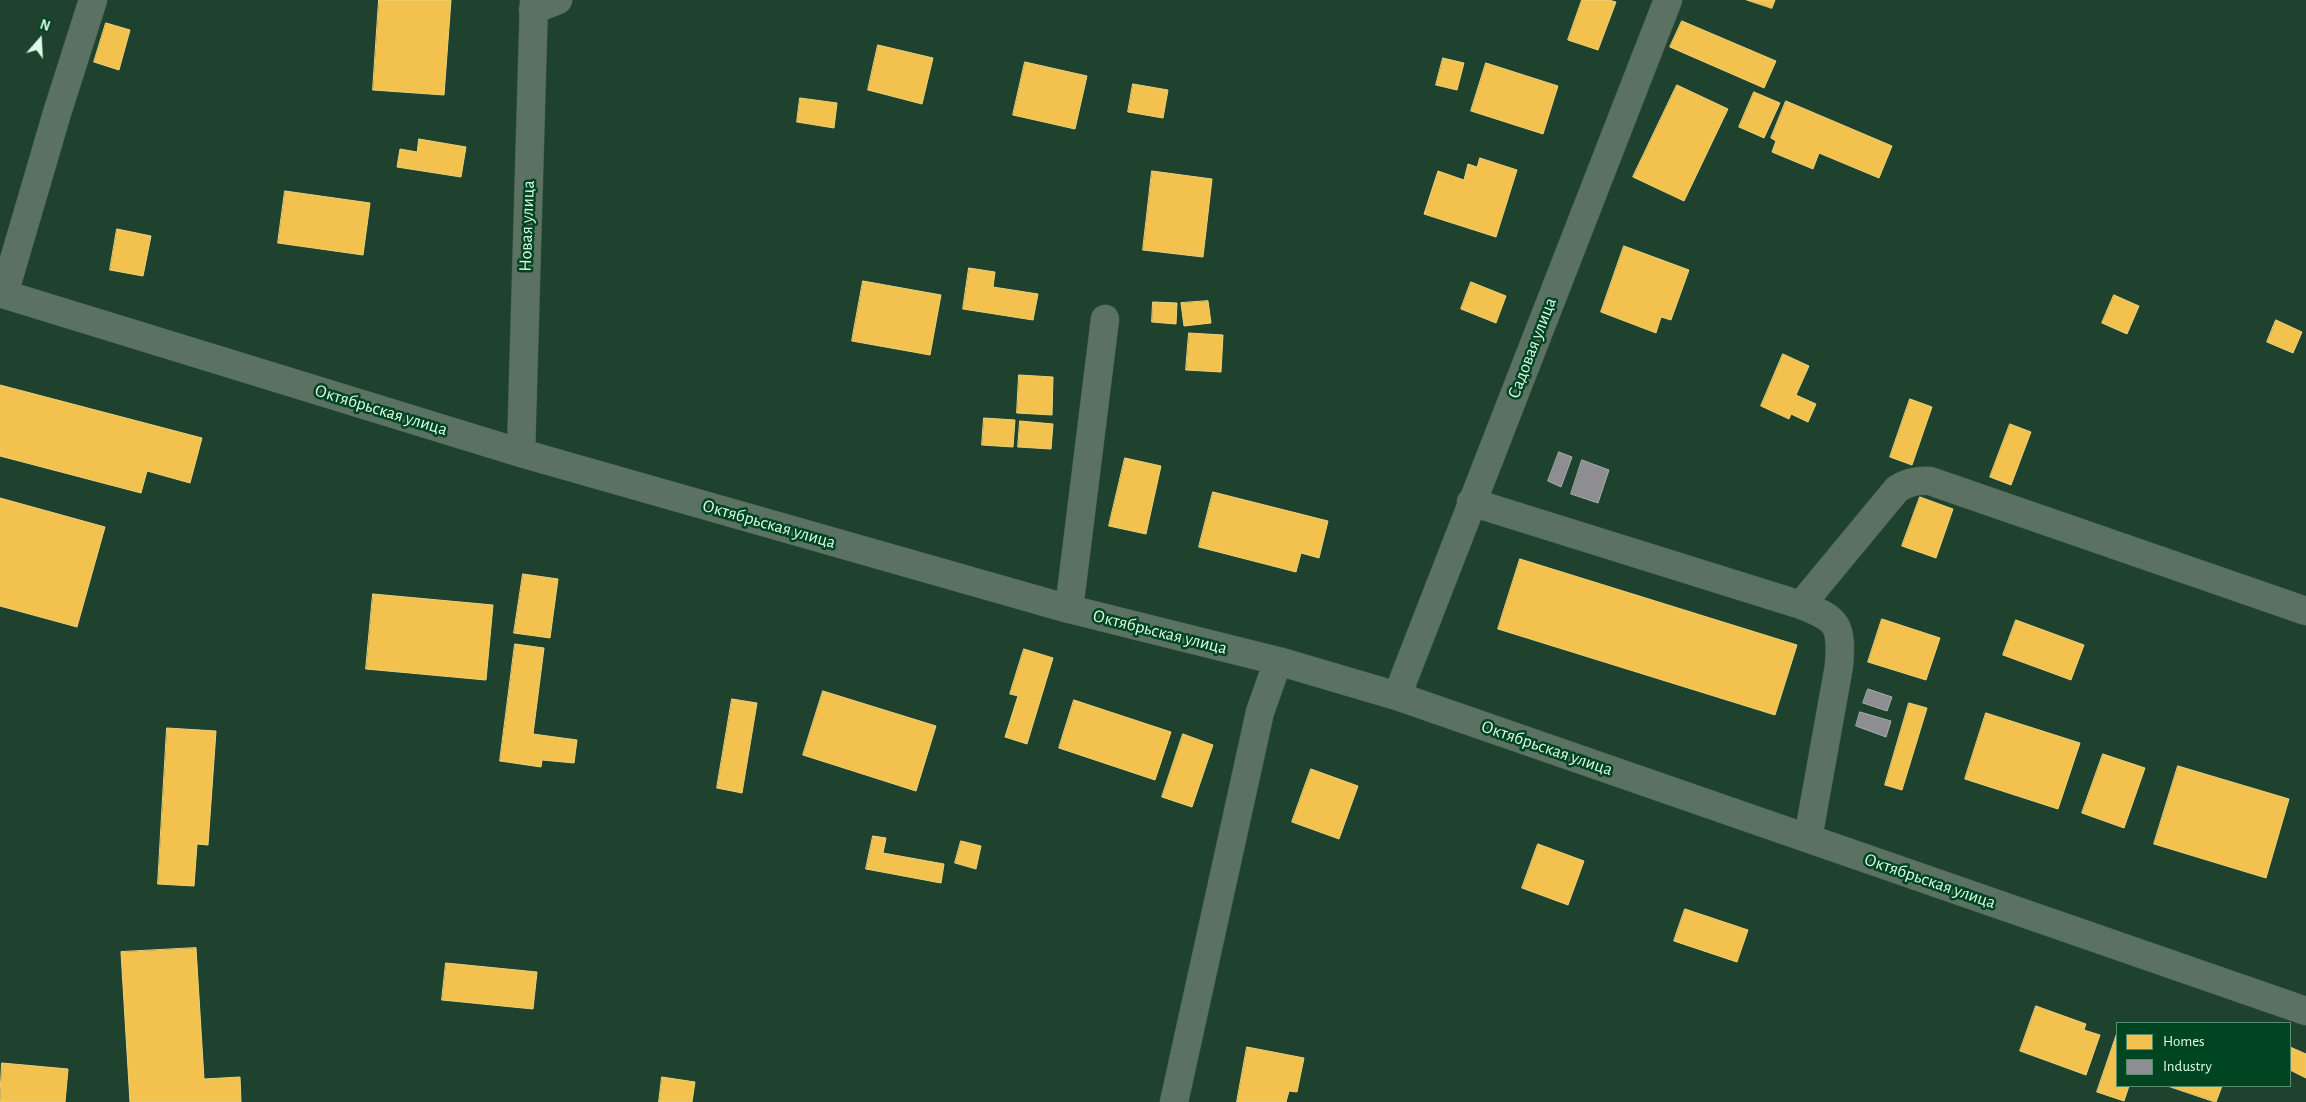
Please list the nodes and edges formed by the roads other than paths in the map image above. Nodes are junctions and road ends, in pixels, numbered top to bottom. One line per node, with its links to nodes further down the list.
1 (93, 0): 5 (street)
2 (558, 0): 4 (street)
3 (1668, 0): 8 (street, Садовая улица)
4 (533, 5): 7 (street, Новая улица)
5 (2, 294): 7 (street, Октябрьская улица)
6 (1104, 319): 10 (street)
7 (521, 453): 10 (street, Октябрьская улица)
8 (1471, 502): 9 (street); 13 (street, Садовая улица)
9 (1801, 605): 11 (street); 14 (street)
10 (1069, 610): 12 (street, Октябрьская улица)
11 (2306, 611)
12 (1278, 661): 13 (street, Октябрьская улица); 16 (street)
13 (1397, 696): 14 (street, Октябрьская улица)
14 (1808, 838): 15 (street, Октябрьская улица)
15 (2304, 1007)
16 (1174, 1102)

